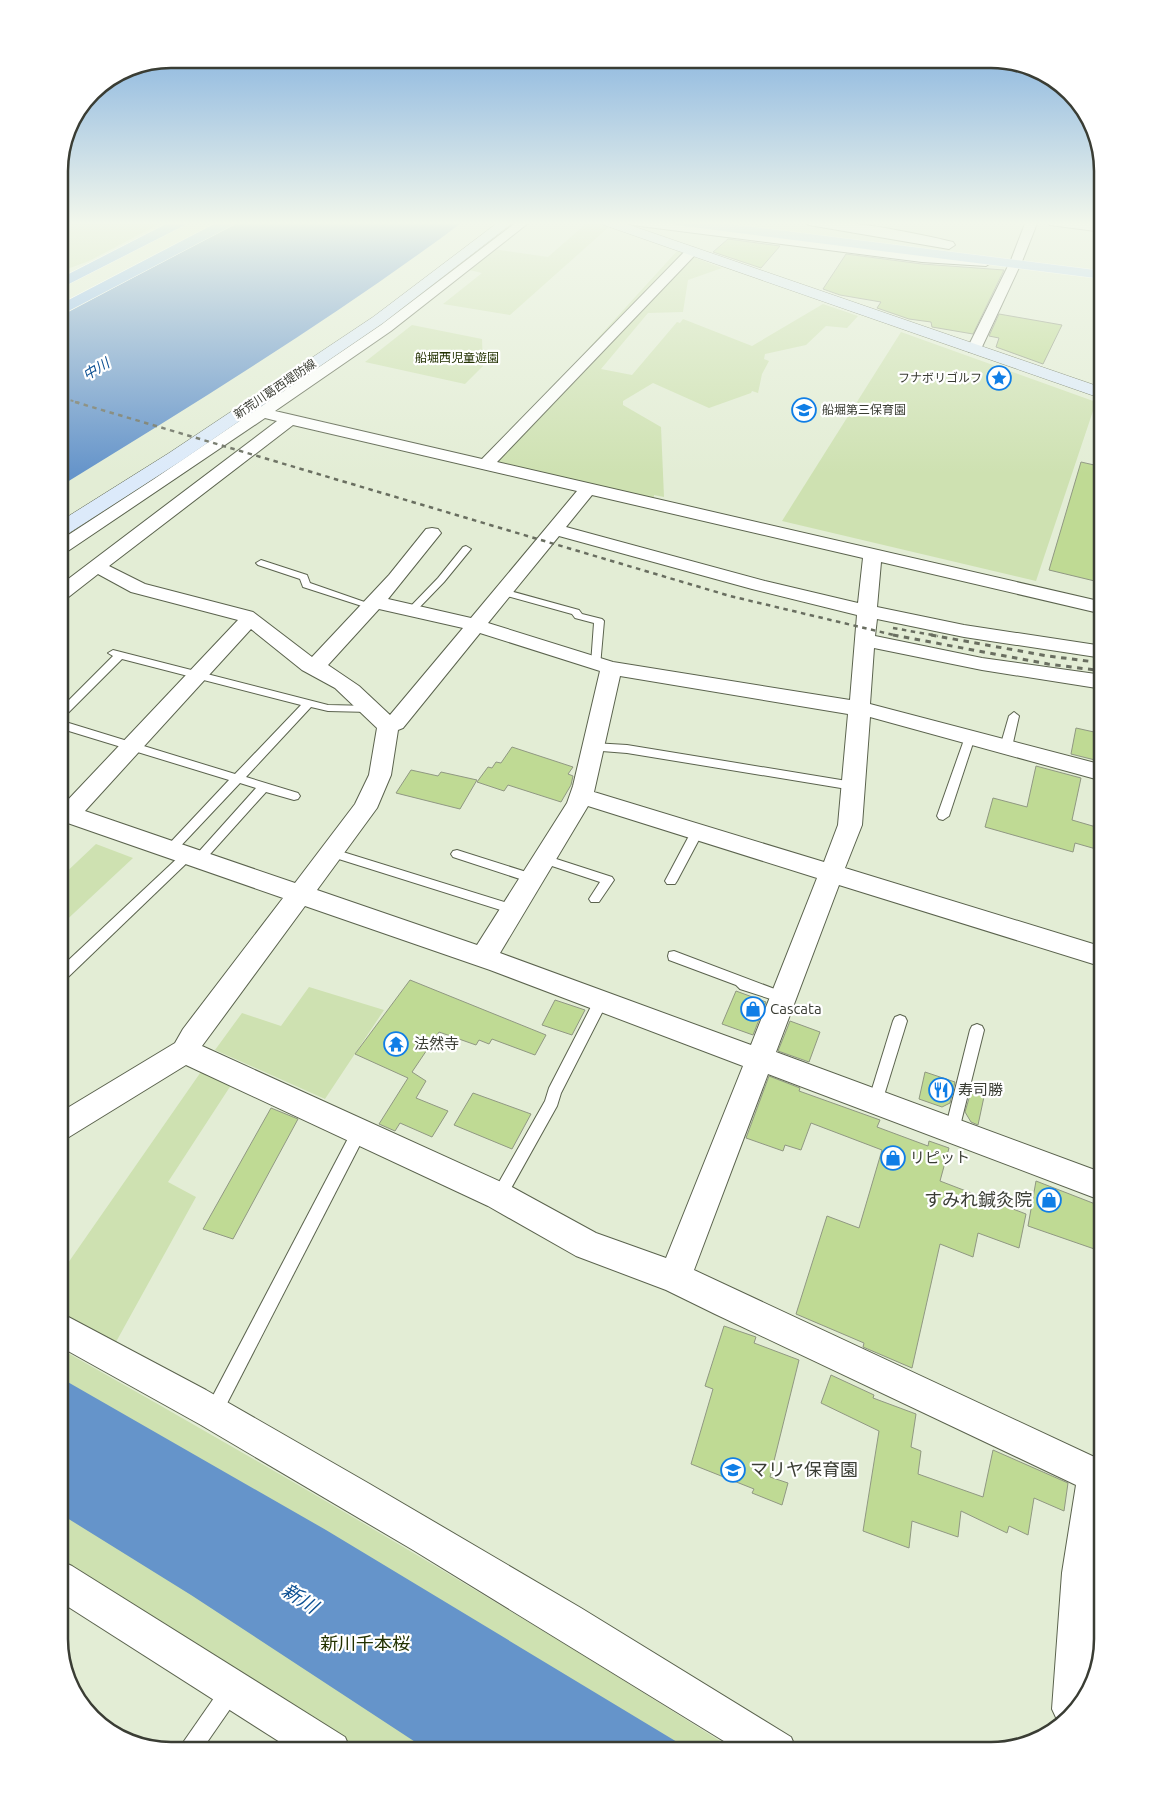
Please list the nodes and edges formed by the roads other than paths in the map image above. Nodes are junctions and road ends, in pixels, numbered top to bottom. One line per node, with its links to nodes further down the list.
1 (397, 305): 12 (main road, 新荒川葛西堤防線)
2 (415, 305): 8 (street)
3 (644, 305): 10 (street)
4 (848, 305): 6 (main road)
5 (992, 305): 6 (street)
6 (974, 349): 7 (main road)
7 (1094, 391)
8 (262, 413): 9 (street); 15 (street)
9 (289, 420): 10 (street); 19 (street)
10 (484, 465): 11 (street)
11 (588, 489): 13 (street); 17 (street)
12 (68, 525)
13 (555, 529): 21 (street); 25 (street)
14 (432, 533): 22 (street)
15 (68, 543)
16 (466, 549): 24 (lane)
17 (872, 556): 23 (street); 25 (street)
18 (261, 563): 22 (lane)
19 (96, 566): 20 (street); 26 (street)
20 (68, 588)
21 (503, 592): 27 (street); 30 (lane)
22 (373, 604): 24 (street); 31 (street)
23 (1094, 606)
24 (412, 610): 27 (street)
25 (867, 611): 28 (street); 29 (street)
26 (250, 618): 31 (street); 32 (street)
27 (475, 626): 30 (street); 39 (street)
28 (864, 640): 33 (street); 37 (street)
29 (1094, 651)
30 (603, 666): 37 (street); 43 (street)
31 (316, 667): 36 (street)
32 (199, 674): 34 (lane); 35 (lane); 42 (street)
33 (1094, 681)
34 (309, 703): 36 (lane); 46 (lane)
35 (68, 706)
36 (370, 709): 39 (street)
37 (859, 709): 41 (street); 47 (street)
38 (1014, 716): 44 (lane)
39 (388, 726): 55 (street)
40 (68, 727): 42 (lane)
41 (970, 737): 44 (street); 53 (lane)
42 (132, 746): 46 (lane); 51 (street)
43 (593, 747): 47 (lane); 50 (street)
44 (1006, 747): 45 (street)
45 (1094, 771)
46 (238, 778): 48 (lane); 56 (lane)
47 (853, 786): 59 (street)
48 (264, 787): 49 (lane); 56 (lane)
49 (294, 796)
50 (581, 796): 54 (street); 58 (street)
51 (68, 809)
52 (68, 814): 56 (street)
53 (943, 816)
54 (697, 832): 59 (street); 60 (lane)
55 (330, 852): 61 (street); 63 (lane)
56 (186, 854): 61 (street); 67 (lane)
57 (457, 854): 58 (lane)
58 (538, 868): 62 (lane); 63 (street)
59 (831, 873): 64 (street); 68 (street)
60 (671, 881)
61 (300, 894): 66 (street); 72 (street)
62 (595, 899)
63 (513, 909): 66 (street)
64 (1094, 954)
65 (674, 956): 68 (lane)
66 (483, 958): 69 (street)
67 (68, 968)
68 (783, 998): 73 (street)
69 (601, 1001): 73 (street); 79 (lane)
70 (900, 1021): 74 (lane)
71 (977, 1030): 76 (lane)
72 (185, 1051): 75 (street); 77 (street)
73 (759, 1059): 74 (street); 80 (street)
74 (876, 1102): 76 (street)
75 (68, 1122)
76 (952, 1130): 78 (street)
77 (359, 1132): 79 (street); 82 (lane)
78 (1094, 1184)
79 (499, 1196): 80 (street)
80 (675, 1276): 83 (street)
81 (68, 1333): 82 (street)
82 (212, 1413): 90 (street)
83 (1094, 1475)
84 (1094, 1504): 87 (street)
85 (68, 1585): 86 (street)
86 (232, 1689): 88 (lane); 89 (street)
87 (1072, 1703)
88 (195, 1742)
89 (317, 1742)
90 (763, 1742)

